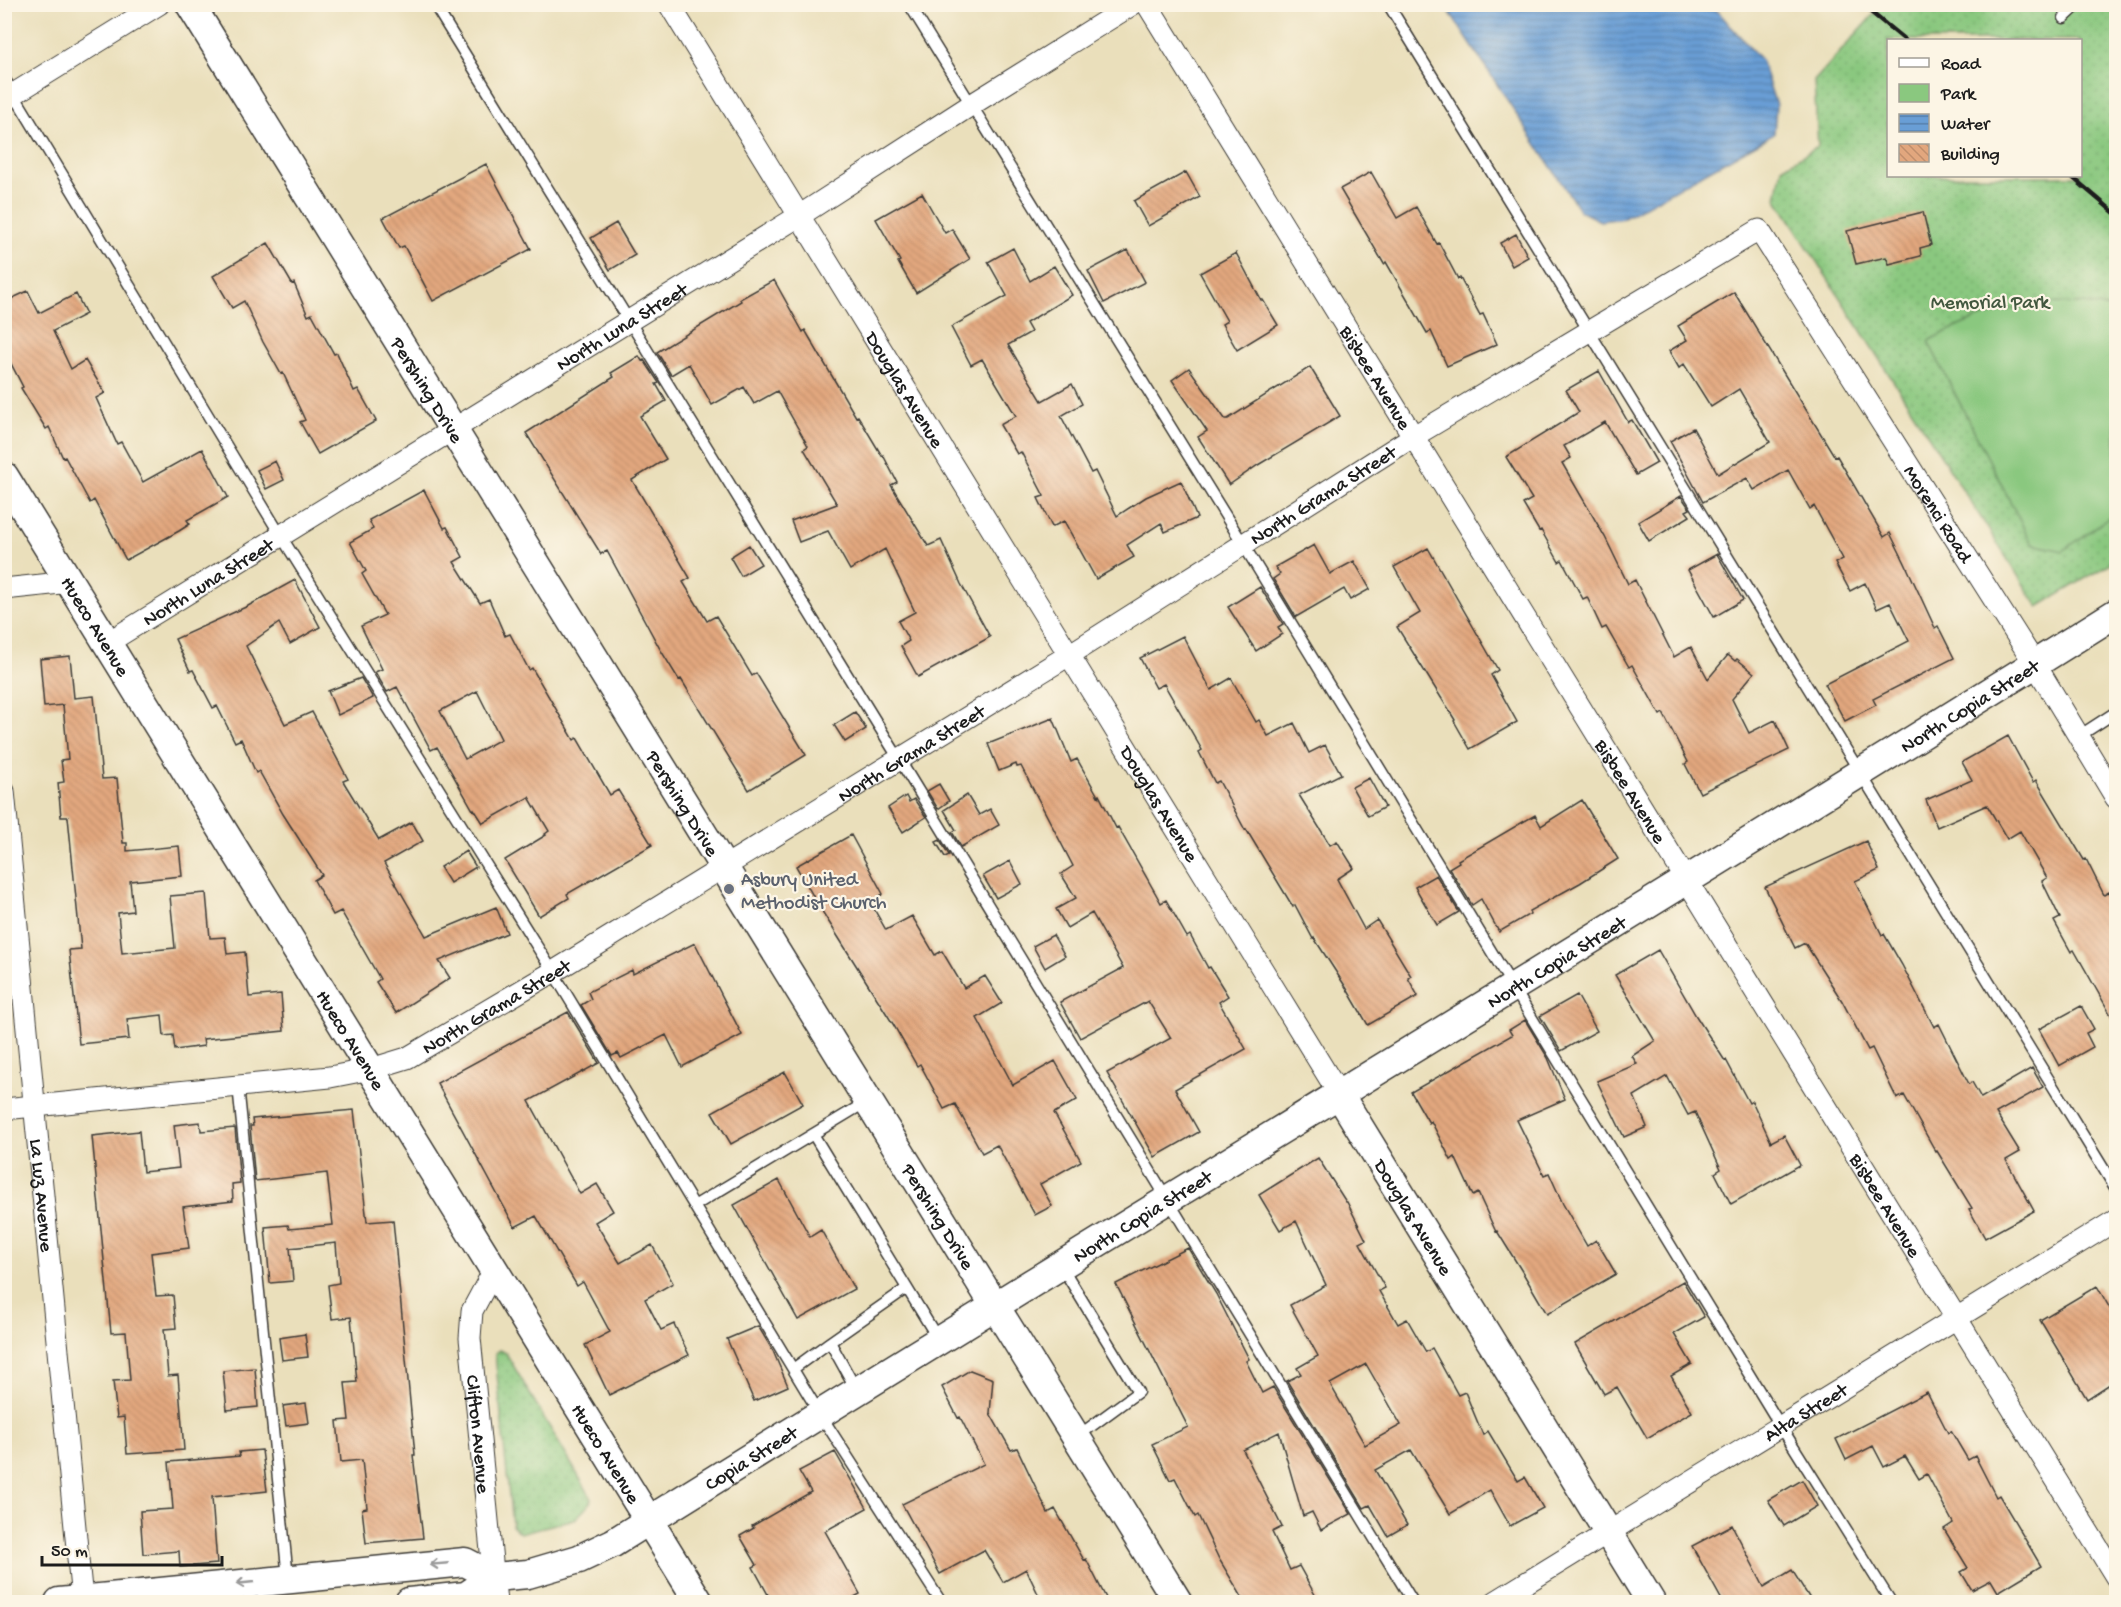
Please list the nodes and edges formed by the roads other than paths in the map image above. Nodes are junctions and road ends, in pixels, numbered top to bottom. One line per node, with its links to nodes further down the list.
1 (159, 4): 11 (street)
2 (190, 4): 17 (main road, Pershing Drive)
3 (434, 4): 15 (lane)
4 (669, 4): 13 (street, Douglas Avenue)
5 (909, 4): 12 (lane)
6 (1133, 4): 12 (street, North Luna Street)
7 (1147, 4): 18 (street, Bisbee Avenue)
8 (1388, 4): 16 (lane)
9 (2079, 4): 10 (lane)
10 (2064, 18)
11 (8, 90): 20 (lane)
12 (971, 105): 13 (street, North Luna Street); 21 (lane)
13 (799, 216): 15 (street, North Luna Street); 26 (street, Douglas Avenue)
14 (1759, 230): 16 (street, North Grama Street); 27 (street, Morenci Road)
15 (629, 322): 17 (street, North Luna Street); 30 (lane)
16 (1589, 332): 18 (street, North Grama Street); 31 (lane)
17 (453, 430): 20 (street, North Luna Street); 34 (main road, Pershing Drive)
18 (1414, 436): 21 (street, North Grama Street); 35 (street, Bisbee Avenue)
19 (4, 476): 22 (main road, Hueco Avenue)
20 (281, 536): 25 (street, North Luna Street); 36 (lane)
21 (1243, 544): 26 (street, North Grama Street); 37 (lane)
22 (70, 582): 23 (street); 25 (main road, Hueco Avenue)
23 (4, 590)
24 (2116, 613): 27 (main road, North Copia Street)
25 (107, 643): 38 (main road, Hueco Avenue)
26 (1069, 655): 30 (street, North Grama Street); 40 (street, Douglas Avenue)
27 (2035, 664): 29 (street, Morenci Road); 31 (main road, North Copia Street)
28 (2116, 712): 29 (lane)
29 (2079, 736): 33 (street, Morenci Road)
30 (899, 759): 34 (street, North Grama Street); 46 (lane)
31 (1860, 773): 35 (main road, North Copia Street); 45 (lane)
32 (4, 791): 42 (street, La Luz Avenue)
33 (2116, 798)
34 (724, 867): 36 (street, North Grama Street); 41 (main road, Pershing Drive)
35 (1686, 880): 37 (main road, North Copia Street); 53 (street, Bisbee Avenue)
36 (553, 972): 38 (street, North Grama Street); 47 (lane)
37 (1513, 987): 40 (main road, North Copia Street); 59 (lane)
38 (371, 1069): 39 (street, North Grama Street); 50 (main road, Hueco Avenue)
39 (238, 1085): 42 (street, North Grama Street); 64 (lane)
40 (1339, 1094): 46 (main road, North Copia Street); 62 (main road, Douglas Avenue)
41 (868, 1101): 44 (lane); 52 (main road, Pershing Drive)
42 (34, 1106): 43 (street, North Grama Street); 66 (street, La Luz Avenue)
43 (4, 1109)
44 (813, 1134): 47 (lane); 51 (lane)
45 (2116, 1189)
46 (1167, 1199): 49 (main road, North Copia Street); 71 (lane)
47 (694, 1206): 56 (lane)
48 (2116, 1220): 53 (street, Alta Street)
49 (1061, 1264): 52 (main road, North Copia Street); 60 (lane)
50 (494, 1270): 61 (main road, Hueco Avenue); 65 (street, Clifton Avenue)
51 (907, 1288): 54 (lane); 55 (lane)
52 (995, 1305): 54 (main road, Copia Street); 60 (main road, Pershing Drive)
53 (1956, 1318): 59 (street, Alta Street); 63 (street, Bisbee Avenue)
54 (939, 1340): 57 (main road, Copia Street)
55 (830, 1342): 56 (lane); 57 (lane)
56 (793, 1369): 58 (lane)
57 (857, 1391): 58 (main road, Copia Street)
58 (820, 1413): 61 (main road, Copia Street); 69 (lane)
59 (1780, 1425): 62 (street, Alta Street); 74 (lane)
60 (1076, 1437): 70 (main road, Pershing Drive)
61 (648, 1521): 65 (main road, Copia Street); 68 (main road, Hueco Avenue)
62 (1608, 1532): 72 (street, Alta Street); 73 (main road, Douglas Avenue)
63 (2116, 1577)
64 (288, 1578): 65 (main road, one-way to 64); 66 (main road, one-way to 66)
65 (495, 1590): 67 (main road, Copia Street)
66 (71, 1601)
67 (409, 1602)
68 (699, 1602)
69 (941, 1602)
70 (1178, 1602)
71 (1413, 1602)
72 (1495, 1602)
73 (1651, 1602)
74 (1891, 1602)

